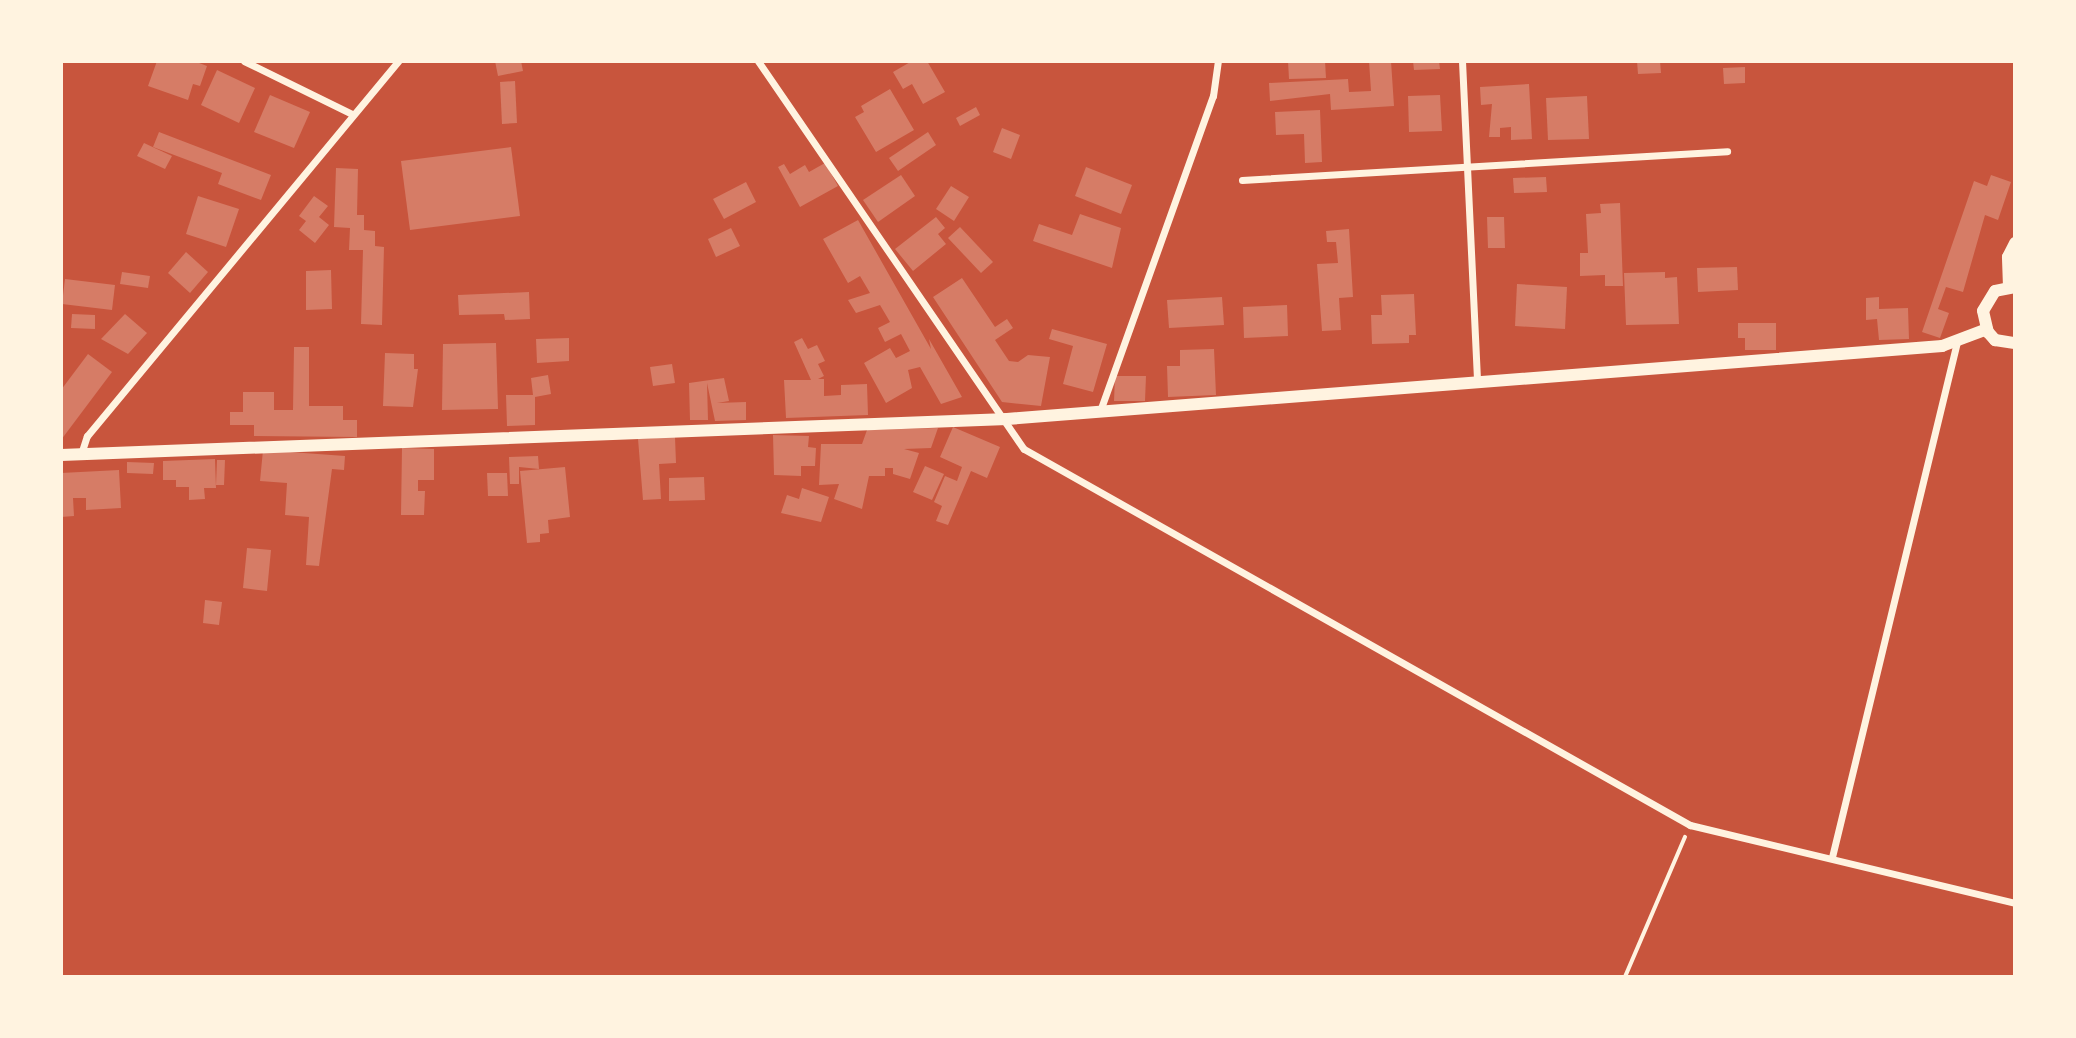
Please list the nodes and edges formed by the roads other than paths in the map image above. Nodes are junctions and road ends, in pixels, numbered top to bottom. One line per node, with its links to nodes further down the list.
1 (244, 61): 6 (street)
2 (398, 61): 6 (street)
3 (758, 61): 17 (street)
4 (1218, 61): 16 (street)
5 (1462, 61): 8 (street)
6 (352, 114): 18 (street)
7 (1727, 151): 8 (street)
8 (1467, 168): 9 (street); 15 (street)
9 (1242, 180)
10 (2015, 243): 11 (street)
11 (2012, 287): 12 (street)
12 (1987, 329): 13 (street); 14 (street)
13 (1957, 342): 15 (street); 20 (street)
14 (2015, 343)
15 (1477, 380): 16 (street)
16 (1100, 412): 17 (street)
17 (1007, 419): 18 (street); 20 (street)
18 (82, 454): 19 (street)
19 (61, 455)
20 (1832, 857): 21 (street)
21 (2015, 903)

